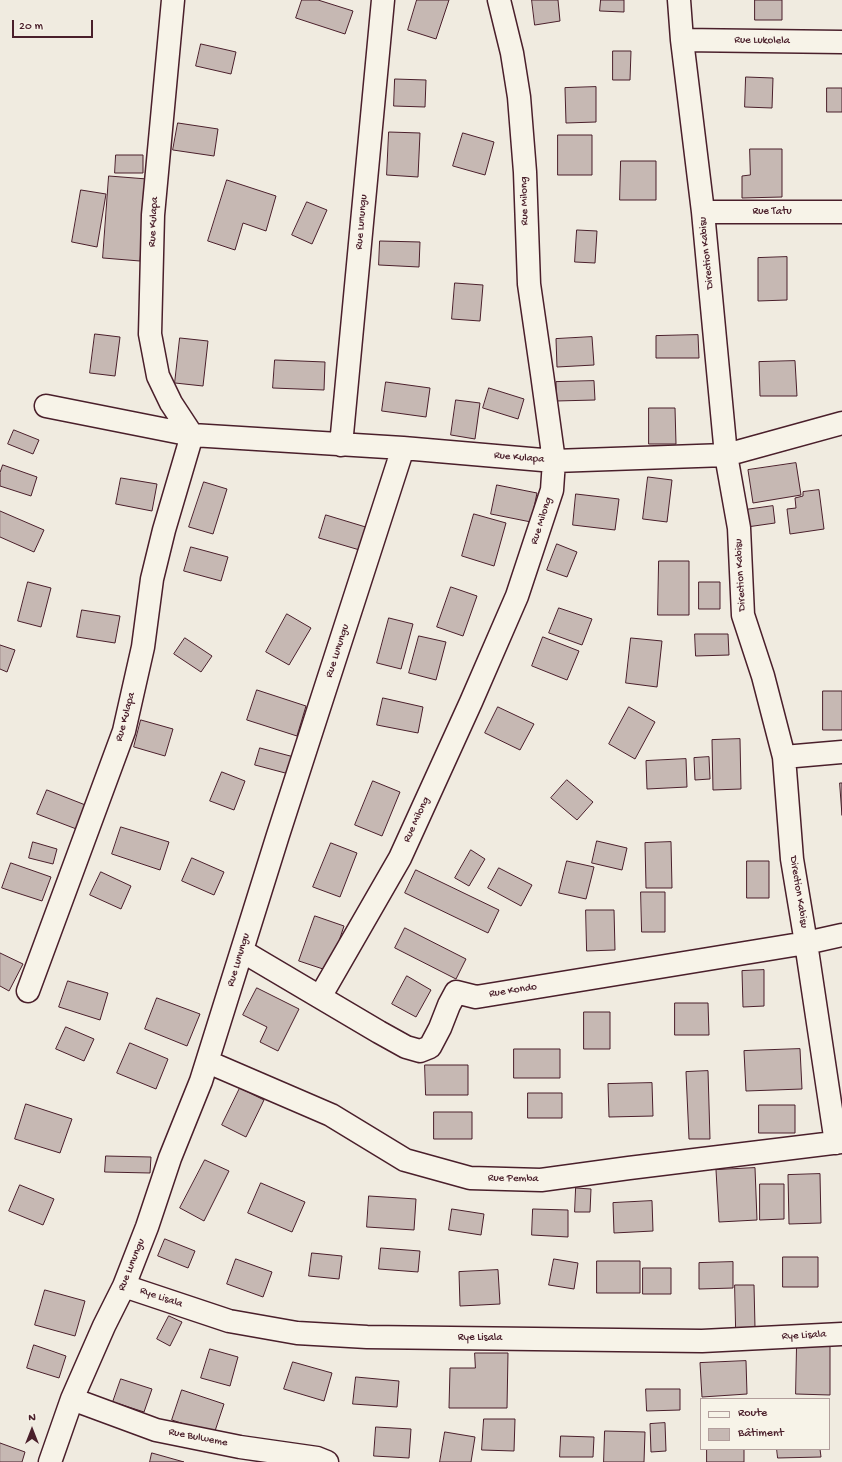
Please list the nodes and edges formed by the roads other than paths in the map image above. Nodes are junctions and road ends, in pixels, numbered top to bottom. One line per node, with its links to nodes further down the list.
1 (173, 0): 11 (street, Rue Kulapa)
2 (383, 0): 12 (street, Rue Lunungu)
3 (499, 0): 15 (street, Rue Milong)
4 (679, 0): 5 (street, Direction Kabisu)
5 (682, 40): 6 (street, Rue Lukolela); 7 (street, Direction Kabisu)
6 (842, 42)
7 (703, 212): 8 (street, Rue Tatu); 14 (street, Direction Kabisu)
8 (842, 212)
9 (46, 406): 11 (street, Rue Kulapa)
10 (842, 423): 14 (street, Rue Kulapa)
11 (192, 435): 12 (street, Rue Kulapa); 21 (street, Rue Kulapa)
12 (341, 445): 13 (street, Rue Kulapa)
13 (403, 448): 15 (street, Rue Kulapa); 20 (street, Rue Lunungu)
14 (726, 455): 15 (street, Rue Kulapa); 17 (street, Direction Kabisu)
15 (554, 461): 22 (street, Rue Milong)
16 (842, 752): 17 (street)
17 (784, 757): 19 (street, Direction Kabisu)
18 (842, 935): 19 (street, Rue Kondo)
19 (806, 943): 22 (street, Rue Kondo); 24 (street, Direction Kabisu)
20 (242, 951): 22 (street, Rue Kondo); 23 (street, Rue Lunungu)
21 (28, 991)
22 (320, 997)
23 (208, 1062): 24 (street, Rue Pemba); 25 (street, Rue Lunungu)
24 (839, 1143)
25 (124, 1286): 26 (street, Rye Lisala); 27 (street, Rue Lunungu)
26 (842, 1334)
27 (72, 1399): 28 (street, Rue Lunungu); 29 (street, Rue Bulweme)
28 (50, 1462)
29 (327, 1462)

